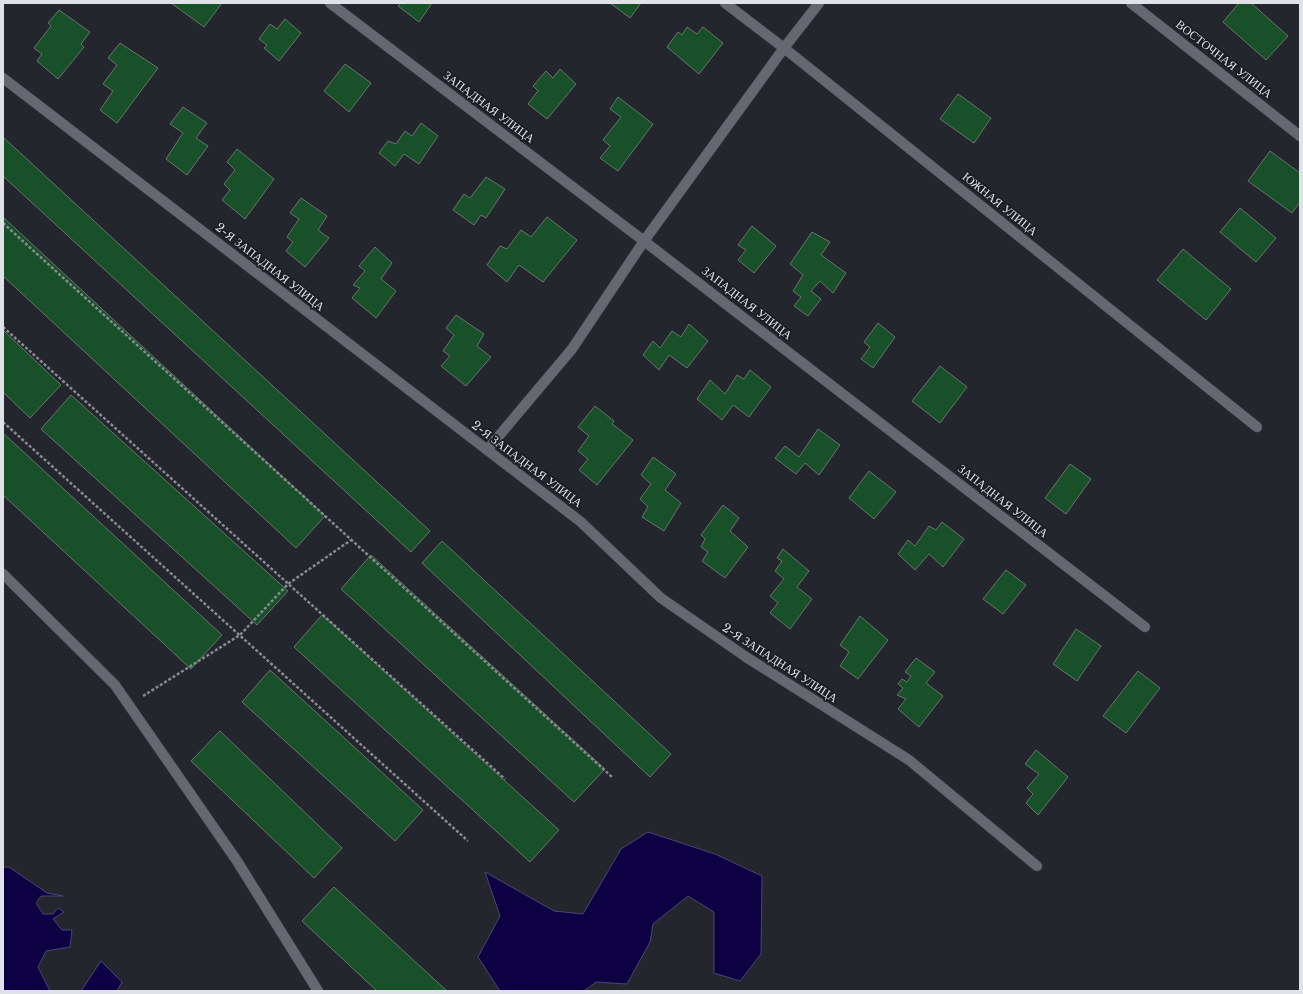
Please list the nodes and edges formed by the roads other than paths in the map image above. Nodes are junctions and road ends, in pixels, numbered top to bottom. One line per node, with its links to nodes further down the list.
1 (330, 3): 8 (street, ЗАПАДНАЯ УЛИЦА)
2 (725, 3): 5 (street, ЮЖНАЯ УЛИЦА)
3 (819, 3): 5 (street)
4 (1131, 3): 7 (street, ВОСТОЧНАЯ УЛИЦА)
5 (784, 48): 8 (street); 9 (street, ЮЖНАЯ УЛИЦА)
6 (3, 78): 10 (street, 2-Я ЗАПАДНАЯ УЛИЦА)
7 (1300, 136)
8 (644, 241): 10 (street); 12 (street, ЗАПАДНАЯ УЛИЦА)
9 (1257, 427)
10 (486, 450): 13 (street, 2-Я ЗАПАДНАЯ УЛИЦА)
11 (3, 574): 14 (street)
12 (1145, 627)
13 (1037, 866)
14 (318, 991)

